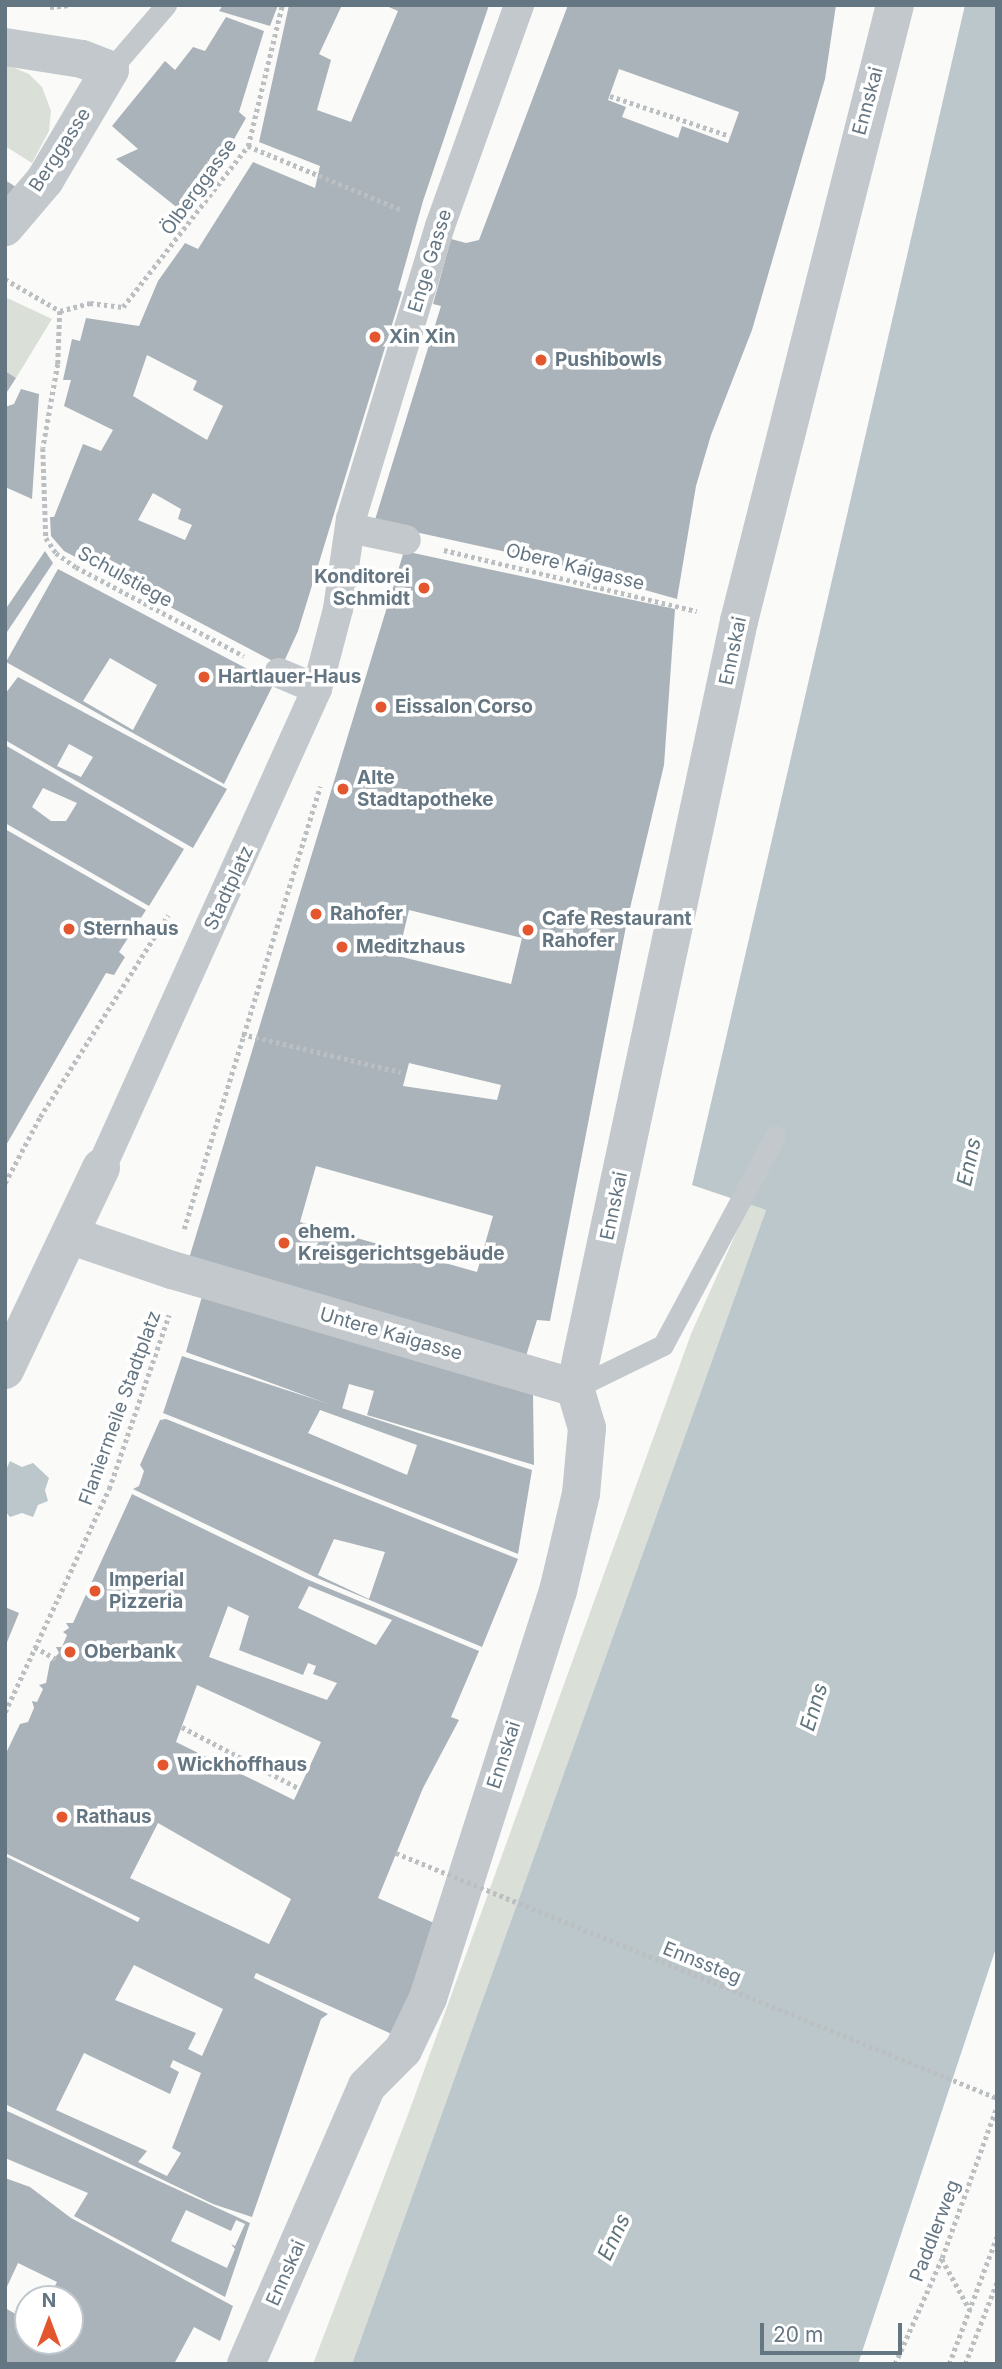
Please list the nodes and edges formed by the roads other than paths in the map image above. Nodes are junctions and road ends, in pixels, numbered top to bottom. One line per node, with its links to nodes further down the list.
1 (166, 5): 5 (lane)
2 (519, 5): 7 (street, Enge Gasse)
3 (895, 5): 15 (street, Ennskai)
4 (5, 47): 5 (street)
5 (110, 70): 6 (street, Berggasse)
6 (5, 227)
7 (351, 523): 8 (street); 10 (street, Stadtplatz)
8 (405, 540)
9 (279, 673): 10 (street)
10 (317, 688): 12 (street, Stadtplatz)
11 (775, 1136): 15 (lane)
12 (101, 1168): 13 (street, Stadtplatz)
13 (72, 1236): 14 (street, Stadtplatz); 15 (street, Untere Kaigasse)
14 (5, 1370)
15 (575, 1388): 16 (street, Ennskai)
16 (246, 2364)

